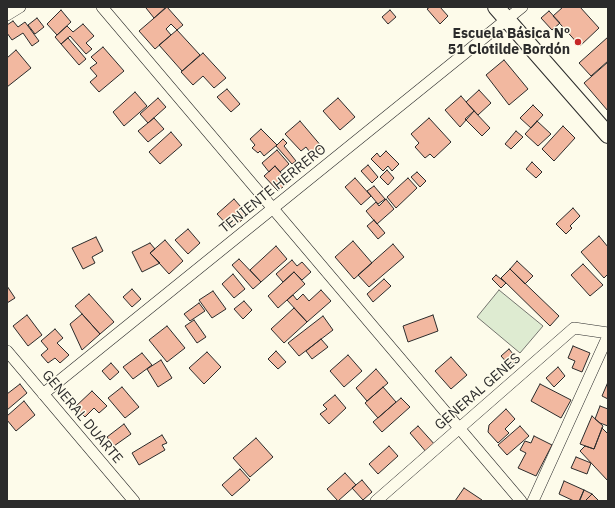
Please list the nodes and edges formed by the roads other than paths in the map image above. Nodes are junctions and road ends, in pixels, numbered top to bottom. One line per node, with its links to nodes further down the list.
1 (20, 7): 5 (street)
2 (102, 7): 8 (street)
3 (496, 7): 6 (street)
4 (522, 7): 6 (street, TENIENTE HERRERO)
5 (7, 15)
6 (507, 20): 7 (street); 8 (street, TENIENTE HERRERO)
7 (608, 135)
8 (273, 209): 11 (street, TENIENTE HERRERO); 12 (street)
9 (608, 334): 12 (street, GENERAL GENES); 16 (street, GENERAL GENES)
10 (7, 351): 11 (street, GENERAL DUARTE)
11 (43, 394): 13 (street, GENERAL DUARTE)
12 (459, 428): 14 (street, GENERAL GENES); 15 (street)
13 (134, 501)
14 (376, 501)
15 (521, 501)
16 (533, 501)

